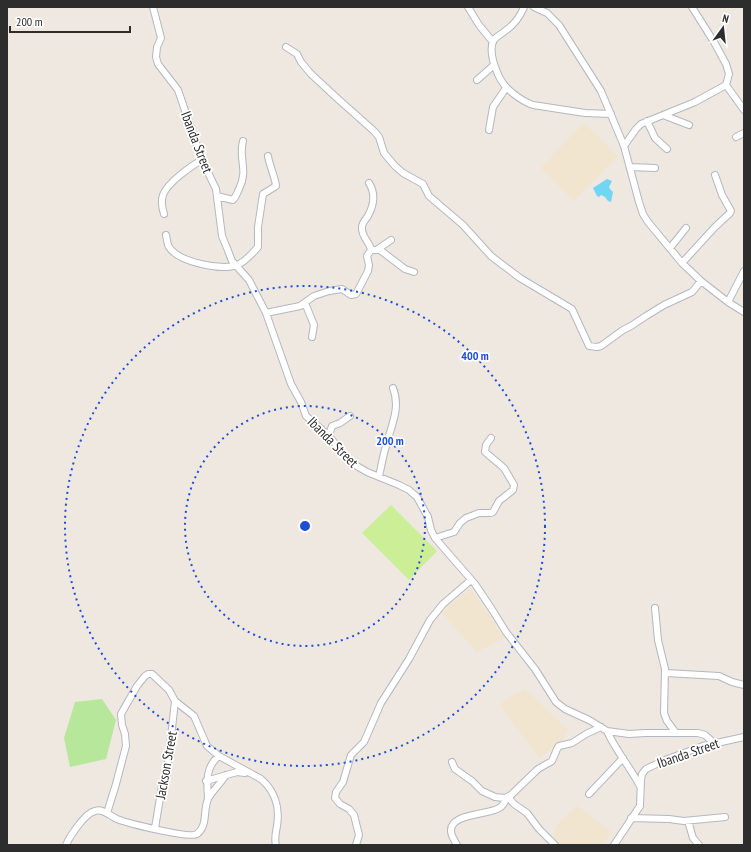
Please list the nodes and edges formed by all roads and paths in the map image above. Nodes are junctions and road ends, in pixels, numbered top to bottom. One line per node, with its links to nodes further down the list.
1 (153, 7): 24 (street, Ibanda Street)
2 (468, 7): 6 (street)
3 (524, 7): 6 (street)
4 (534, 7): 13 (street)
5 (692, 7): 10 (street)
6 (493, 42): 8 (street)
7 (286, 47): 40 (street)
8 (494, 65): 9 (street); 11 (street)
9 (477, 80)
10 (726, 85): 12 (street); 14 (street)
11 (506, 88): 13 (street); 17 (street)
12 (744, 110)
13 (611, 114): 21 (street)
14 (663, 115): 15 (street); 16 (street)
15 (647, 121): 21 (street); 22 (street)
16 (689, 125)
17 (489, 130)
18 (744, 133): 19 (street)
19 (736, 137)
20 (243, 142): 29 (street)
21 (624, 146): 25 (street)
22 (667, 149)
23 (268, 156): 37 (street)
24 (202, 160): 29 (street, Ibanda Street); 30 (street)
25 (630, 167): 26 (street); 34 (street)
26 (655, 168)
27 (715, 175): 36 (street)
28 (369, 183): 35 (street)
29 (217, 196): 37 (street, Ibanda Street)
30 (164, 214)
31 (686, 228): 34 (street)
32 (166, 235): 37 (street)
33 (391, 240): 35 (street)
34 (670, 248): 36 (street)
35 (374, 250): 38 (street); 42 (street)
36 (682, 263): 40 (street)
37 (236, 266): 44 (street, Ibanda Street)
38 (414, 272)
39 (744, 272): 41 (street)
40 (701, 281): 41 (street)
41 (728, 302): 43 (street)
42 (307, 306): 44 (street); 45 (street)
43 (744, 312)
44 (266, 313): 48 (street, Ibanda Street)
45 (312, 337)
46 (393, 388): 50 (street)
47 (350, 416): 48 (street)
48 (329, 435): 50 (street, Ibanda Street)
49 (491, 438): 51 (street)
50 (379, 477): 51 (street, Ibanda Street)
51 (435, 538): 52 (street, Ibanda Street)
52 (472, 580): 57 (street, Ibanda Street); 79 (street)
53 (655, 608): 54 (street)
54 (666, 673): 55 (street); 59 (street)
55 (744, 685)
56 (175, 701): 62 (street); 72 (street); 76 (street, Jackson Street)
57 (601, 727): 58 (street, Ibanda Street); 70 (street)
58 (607, 731): 59 (street); 63 (street)
59 (676, 733): 61 (street)
60 (744, 736): 61 (street, Ibanda Street)
61 (714, 743): 68 (street, Ibanda Street)
62 (219, 756): 65 (street); 67 (street)
63 (623, 758): 68 (street); 69 (street)
64 (452, 762): 70 (street)
65 (251, 774): 66 (street); 78 (street)
66 (226, 775): 67 (street); 71 (street)
67 (206, 780): 71 (street)
68 (640, 786): 74 (street, Ibanda Street)
69 (589, 794)
70 (507, 797): 80 (street); 81 (street)
71 (208, 799): 76 (street)
72 (107, 813): 76 (street); 77 (street)
73 (726, 817): 75 (street)
74 (630, 818): 75 (street); 82 (street, Ibanda Street)
75 (688, 821): 83 (street)
76 (155, 828)
77 (66, 845)
78 (276, 845)
79 (356, 845)
80 (457, 845)
81 (555, 845)
82 (614, 845)
83 (699, 845)

